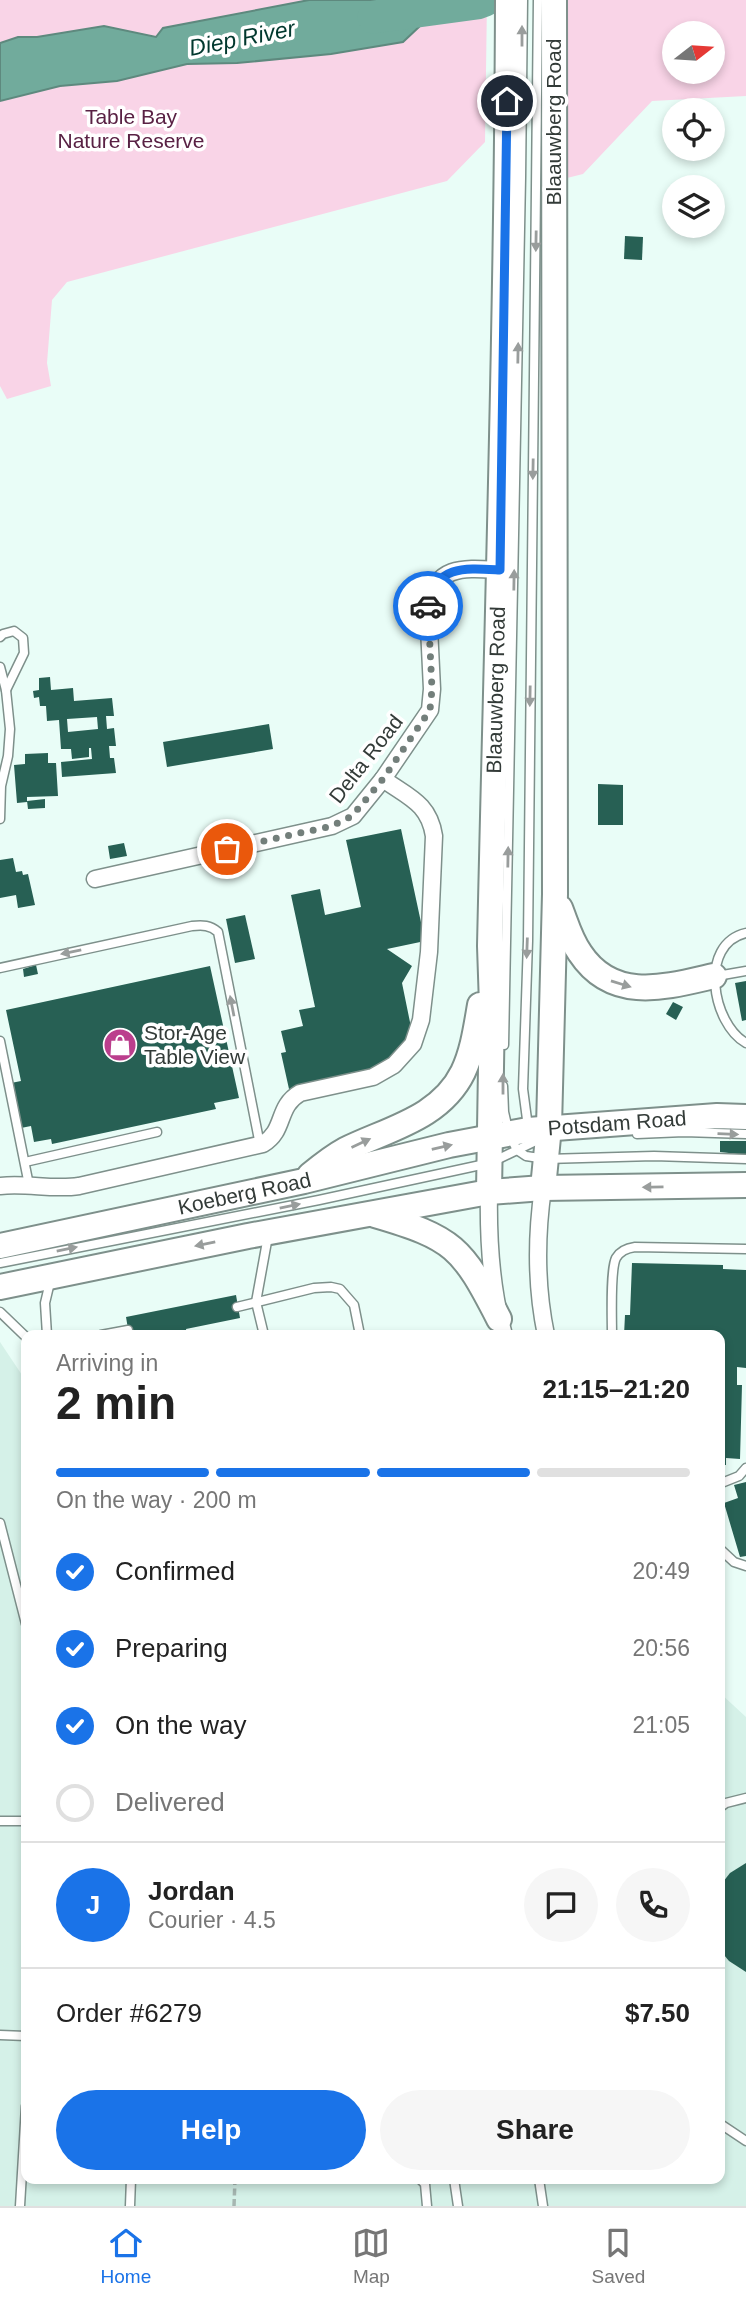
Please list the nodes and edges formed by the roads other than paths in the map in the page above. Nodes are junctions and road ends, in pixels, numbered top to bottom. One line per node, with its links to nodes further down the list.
1 (508, 0): 5 (main road, Blaauwberg Road)
2 (523, 0): 5 (lane, one-way to 2)
3 (538, 0): 6 (lane)
4 (554, 0): 6 (main road, Blaauwberg Road)
5 (514, 177): 7 (main road, Blaauwberg Road); 22 (lane, one-way to 5)
6 (545, 177): 14 (main road, Blaauwberg Road); 28 (lane, one-way to 28)
7 (500, 570): 11 (street, Delta Road); 16 (main road, Blaauwberg Road)
8 (0, 637): 10 (lane)
9 (0, 667): 10 (lane)
10 (6, 690): 12 (lane)
11 (383, 779): 13 (street, Delta Road); 29 (street)
12 (0, 819)
13 (95, 879)
14 (555, 894): 19 (main road, one-way to 19); 28 (main road, Blaauwberg Road)
15 (746, 933): 19 (lane)
16 (490, 946): 28 (main road, Blaauwberg Road); 33 (main road, one-way to 16)
17 (0, 968): 29 (lane, one-way to 17)
18 (746, 971): 19 (lane)
19 (714, 976): 21 (lane)
20 (0, 1041): 31 (lane)
21 (746, 1043)
22 (503, 1061)
23 (503, 1075): 28 (lane, one-way to 23)
24 (746, 1117): 28 (main road, Potsdam Road)
25 (158, 1132): 31 (lane)
26 (632, 1134): 27 (lane, one-way to 27)
27 (746, 1134)
28 (532, 1139): 30 (lane); 32 (main road, Blaauwberg Road); 33 (main road, Koeberg Road, one-way to 28); 37 (main road, Blaauwberg Road)
29 (260, 1145): 36 (street)
30 (746, 1159)
31 (25, 1161): 36 (lane)
32 (490, 1163): 38 (main road, Blaauwberg Road); 43 (lane, one-way to 32)
33 (304, 1181): 41 (main road, Koeberg Road)
34 (746, 1185): 37 (main road, one-way to 37)
35 (0, 1186): 36 (street)
36 (30, 1186)
37 (543, 1188): 38 (main road); 53 (street, Blaauwberg Road)
38 (489, 1192): 39 (main road, Koeberg Road); 49 (street, Blaauwberg Road)
39 (369, 1214): 40 (main road, Koeberg Road); 49 (main road)
40 (268, 1233): 44 (main road, Koeberg Road, one-way to 44); 46 (lane)
41 (0, 1246)
42 (746, 1249): 54 (lane)
43 (0, 1263)
44 (52, 1276): 45 (main road, Koeberg Road); 50 (lane)
45 (0, 1287)
46 (256, 1302): 47 (lane); 51 (lane); 52 (lane)
47 (237, 1307)
48 (0, 1312): 55 (lane)
49 (501, 1327)
50 (47, 1330)
51 (263, 1330)
52 (359, 1330)
53 (545, 1330)
54 (611, 1330)
55 (21, 1332)
56 (746, 1468): 57 (lane)
57 (725, 1483)
58 (0, 1523): 61 (lane)
59 (725, 1554): 60 (lane)
60 (746, 1566)
61 (21, 1605)
62 (746, 1798): 63 (lane)
63 (725, 1804)
64 (0, 1821): 65 (lane)
65 (21, 1821)
66 (0, 2035): 67 (lane)
67 (21, 2036)
68 (725, 2127): 69 (lane)
69 (746, 2141)
70 (21, 2184): 75 (lane)
71 (131, 2184): 76 (lane)
72 (425, 2184): 77 (lane)
73 (455, 2184): 78 (lane)
74 (540, 2184): 79 (lane)
75 (20, 2206)
76 (130, 2206)
77 (427, 2206)
78 (458, 2206)
79 (543, 2206)

